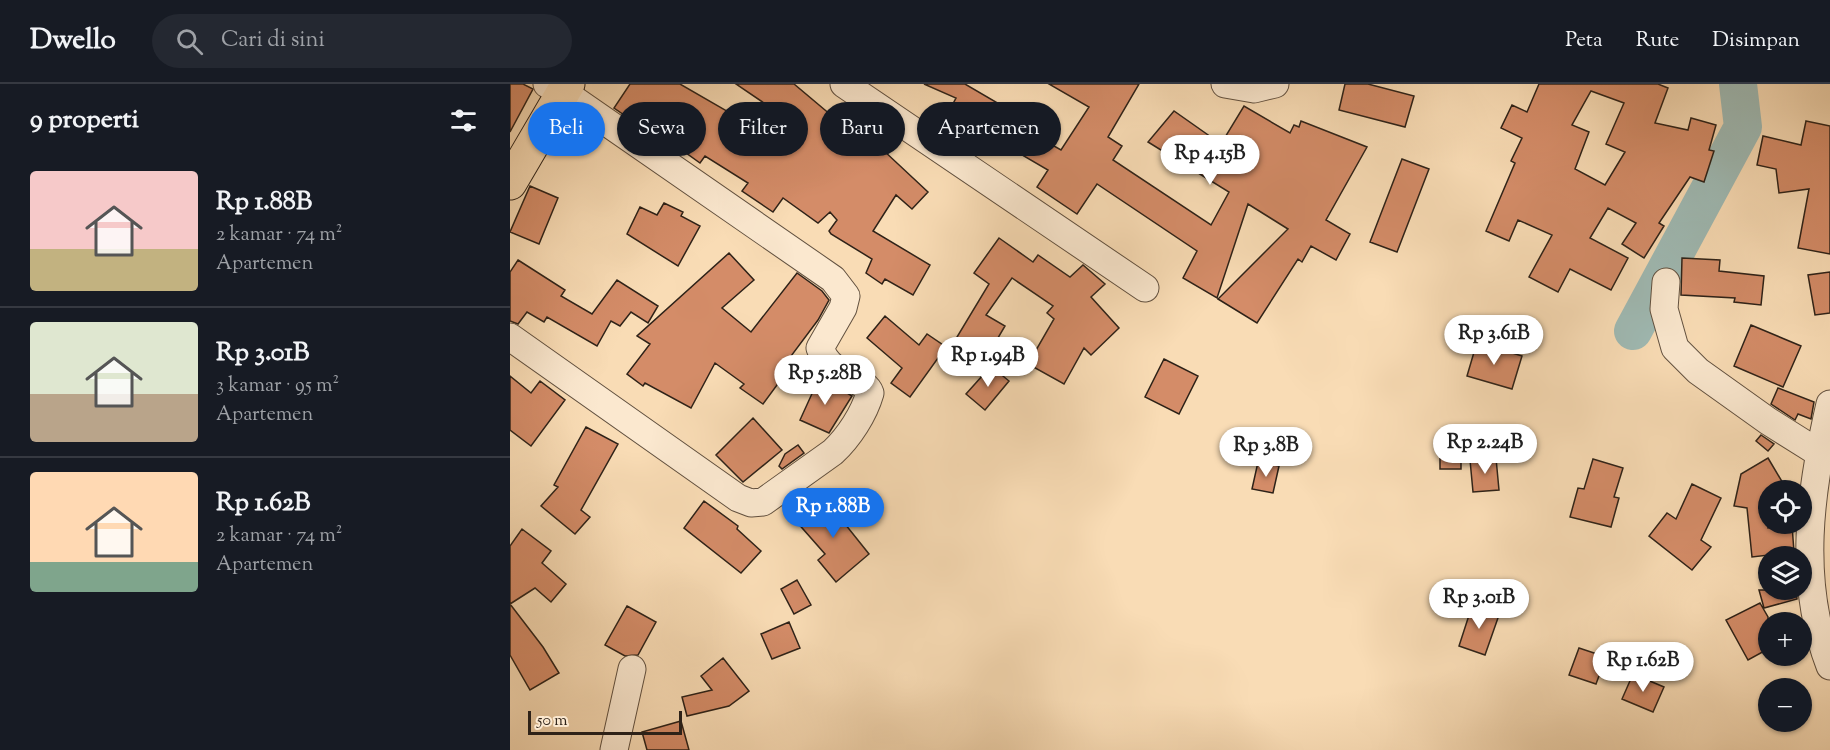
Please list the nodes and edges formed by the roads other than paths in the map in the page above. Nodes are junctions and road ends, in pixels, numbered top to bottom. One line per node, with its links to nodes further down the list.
1 (843, 84): 7 (street)
2 (1225, 84): 3 (street)
3 (1275, 84)
4 (559, 87): 5 (main road); 8 (street)
5 (510, 183)
6 (1666, 282): 10 (street)
7 (1145, 288)
8 (510, 337)
9 (1830, 404): 10 (street)
10 (1819, 453): 11 (street)
11 (1830, 666)
12 (632, 669): 13 (street)
13 (614, 750)

